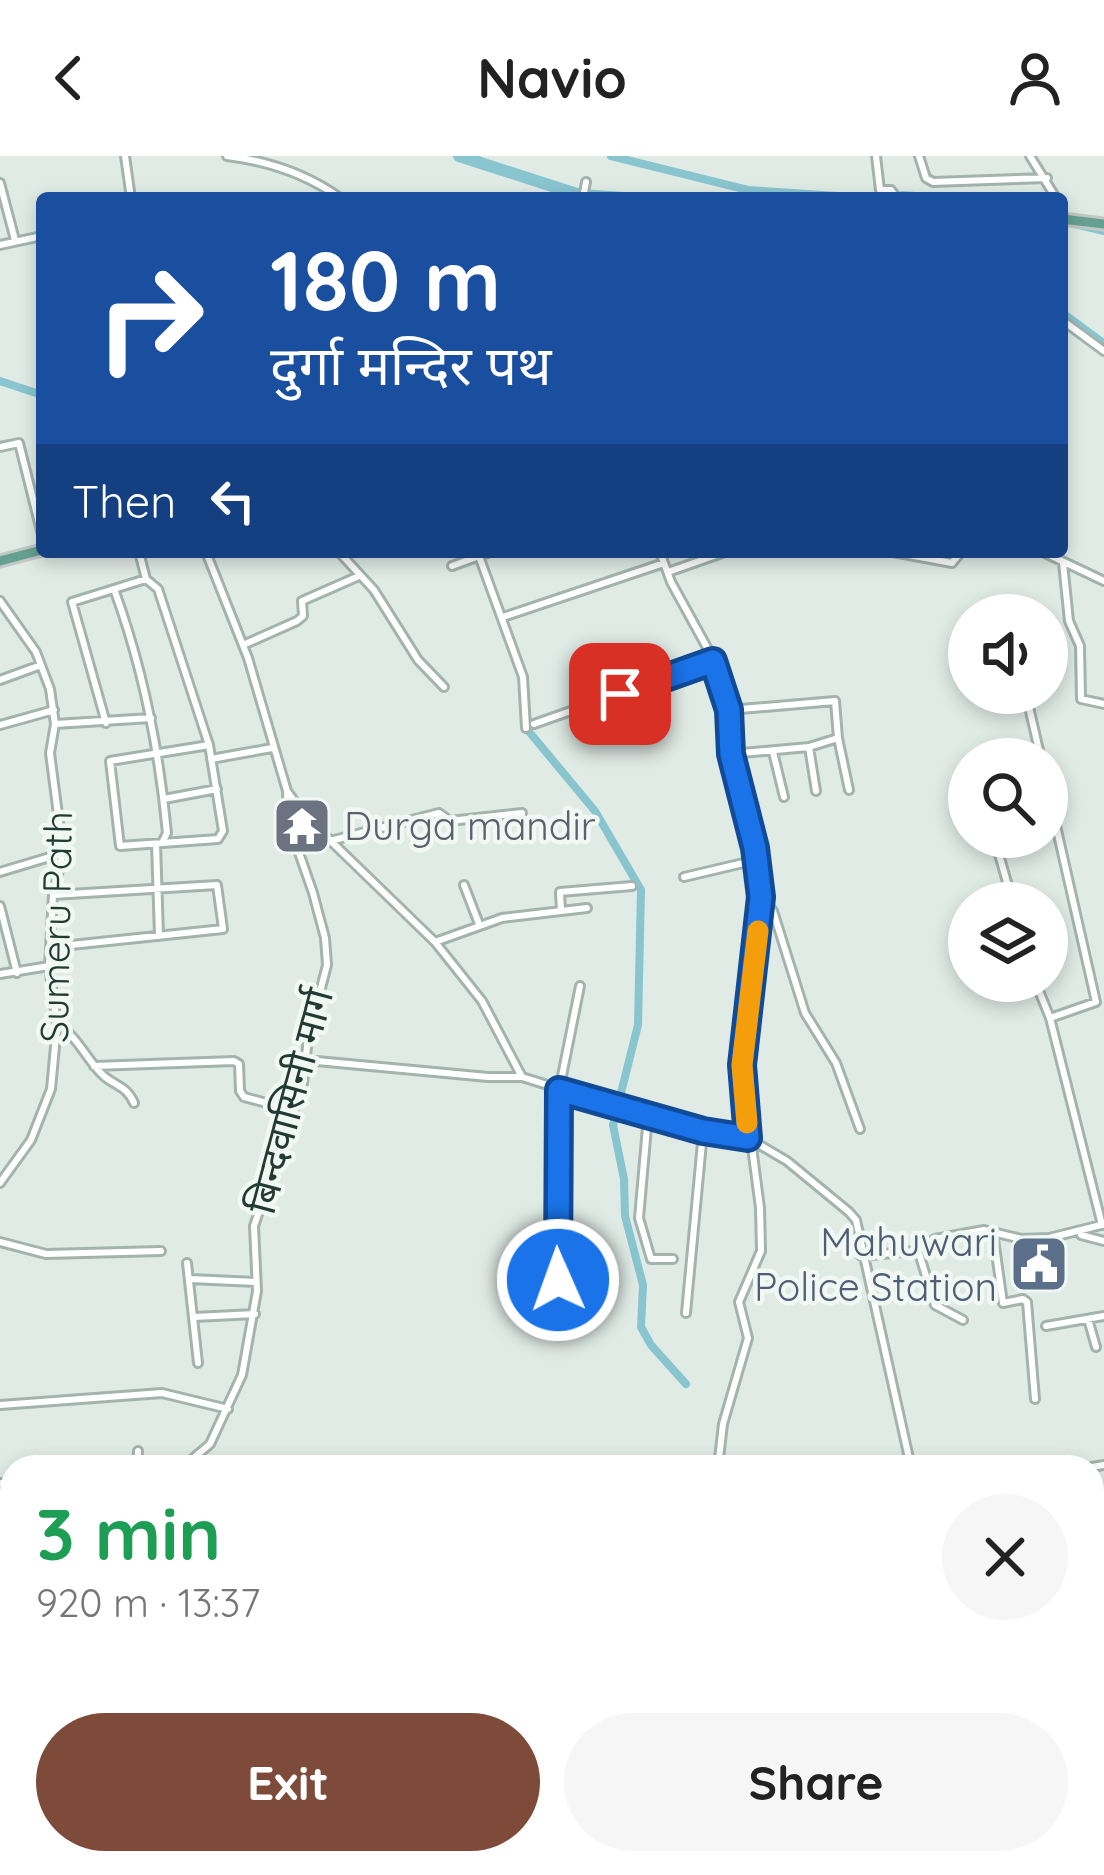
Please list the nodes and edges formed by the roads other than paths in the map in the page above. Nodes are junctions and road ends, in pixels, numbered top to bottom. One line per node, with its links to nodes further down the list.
1 (125, 156): 8 (street)
2 (227, 156): 9 (street)
3 (876, 156): 10 (street)
4 (920, 156): 6 (street)
5 (1030, 156): 6 (street)
6 (1047, 178): 11 (street)
7 (0, 183): 15 (street)
8 (130, 192)
9 (332, 192)
10 (892, 192)
11 (1053, 192)
12 (1068, 219): 13 (main road)
13 (1104, 224)
14 (36, 237): 15 (street)
15 (15, 240): 16 (street)
16 (0, 245)
17 (1068, 324): 18 (street)
18 (1104, 351)
19 (0, 447): 20 (street)
20 (36, 512)
21 (36, 552): 32 (main road)
22 (141, 558): 37 (street)
23 (208, 558): 42 (street)
24 (344, 558): 36 (street)
25 (474, 558): 34 (street)
26 (480, 558): 41 (street)
27 (662, 558): 35 (street)
28 (701, 558): 35 (street)
29 (925, 558): 30 (street)
30 (956, 558)
31 (1054, 558): 33 (street)
32 (0, 561)
33 (1063, 563): 38 (street); 47 (street)
34 (452, 566)
35 (666, 567): 41 (street); 43 (street)
36 (359, 575): 42 (street); 46 (street)
37 (146, 579): 39 (street); 55 (street)
38 (1104, 579)
39 (114, 589): 50 (street); 51 (street)
40 (0, 601): 44 (street, Sumeru Path)
41 (503, 617): 43 (street)
42 (243, 645): 57 (street)
43 (713, 661): 49 (street)
44 (40, 665): 45 (street); 48 (street, Sumeru Path)
45 (0, 680)
46 (444, 688)
47 (1104, 704)
48 (54, 710): 52 (street, Sumeru Path); 53 (street)
49 (729, 710): 54 (street); 59 (street)
50 (151, 718): 51 (street); 60 (street)
51 (106, 723): 52 (street)
52 (55, 724): 71 (street, Sumeru Path)
53 (0, 725)
54 (838, 738): 56 (street); 63 (street)
55 (209, 745): 60 (street); 61 (street)
56 (809, 747): 58 (street); 65 (street)
57 (273, 748): 61 (street); 64 (street)
58 (773, 752): 59 (street); 66 (street)
59 (731, 754): 73 (street)
60 (157, 755): 67 (street); 70 (street)
61 (211, 759): 62 (street)
62 (217, 789): 67 (street); 70 (street)
63 (849, 790)
64 (287, 791): 69 (street); 95 (street, बिन्दवासिनी मार्ग)
65 (816, 791)
66 (784, 796)
67 (164, 799): 70 (street)
68 (522, 812): 69 (street)
69 (330, 841): 86 (street)
70 (160, 843): 78 (street)
71 (63, 853): 74 (street); 79 (street, Sumeru Path)
72 (1063, 858): 93 (street)
73 (758, 860): 75 (street); 80 (street)
74 (0, 872)
75 (684, 877)
76 (464, 885): 84 (street)
77 (632, 886): 83 (street)
78 (159, 890): 79 (street); 85 (street); 85 (street)
79 (53, 896): 87 (street, Sumeru Path)
80 (761, 897): 102 (street); 104 (street)
81 (0, 906): 89 (street)
82 (587, 908): 83 (street)
83 (561, 911): 84 (street)
84 (478, 924): 86 (street)
85 (159, 936): 87 (street)
86 (435, 942): 97 (street)
87 (50, 947): 88 (street, Sumeru Path)
88 (49, 966): 89 (street); 94 (street, Sumeru Path)
89 (16, 973): 90 (street)
90 (0, 974)
91 (580, 986): 98 (street)
92 (1044, 1002): 93 (street)
93 (1050, 1018): 106 (street)
94 (57, 1025): 96 (street); 105 (street, Sumeru Path)
95 (306, 1060): 97 (street); 100 (street, बिन्दवासिनी मार्ग)
96 (94, 1066): 99 (street); 100 (street)
97 (522, 1077): 98 (street)
98 (559, 1090): 101 (street); 117 (street)
99 (134, 1103)
100 (294, 1106): 118 (street, बिन्दवासिनी मार्ग)
101 (648, 1116): 103 (street); 114 (street)
102 (860, 1129)
103 (703, 1131): 104 (street); 119 (street)
104 (748, 1138): 113 (street); 134 (street)
105 (0, 1183)
106 (1103, 1225): 108 (street)
107 (993, 1232): 108 (street); 111 (street); 128 (street)
108 (1077, 1234): 109 (street)
109 (1104, 1241)
110 (0, 1242): 112 (street)
111 (918, 1250): 113 (street); 124 (street)
112 (161, 1252)
113 (861, 1256): 135 (street)
114 (673, 1259)
115 (187, 1263): 116 (street)
116 (190, 1280): 118 (street); 122 (street)
117 (558, 1280)
118 (256, 1282): 120 (street, बिन्दवासिनी मार्ग)
119 (686, 1313)
120 (255, 1314): 122 (street); 130 (street, बिन्दवासिनी मार्ग)
121 (1104, 1316): 123 (street)
122 (194, 1317): 127 (street)
123 (1088, 1319): 125 (street); 126 (street)
124 (963, 1320)
125 (1046, 1326)
126 (1096, 1347)
127 (198, 1363)
128 (1035, 1399)
129 (0, 1405): 130 (street)
130 (229, 1409): 133 (street, बिन्दवासिनी मार्ग)
131 (138, 1451): 132 (street)
132 (138, 1455)
133 (197, 1455)
134 (719, 1455)
135 (908, 1455)

